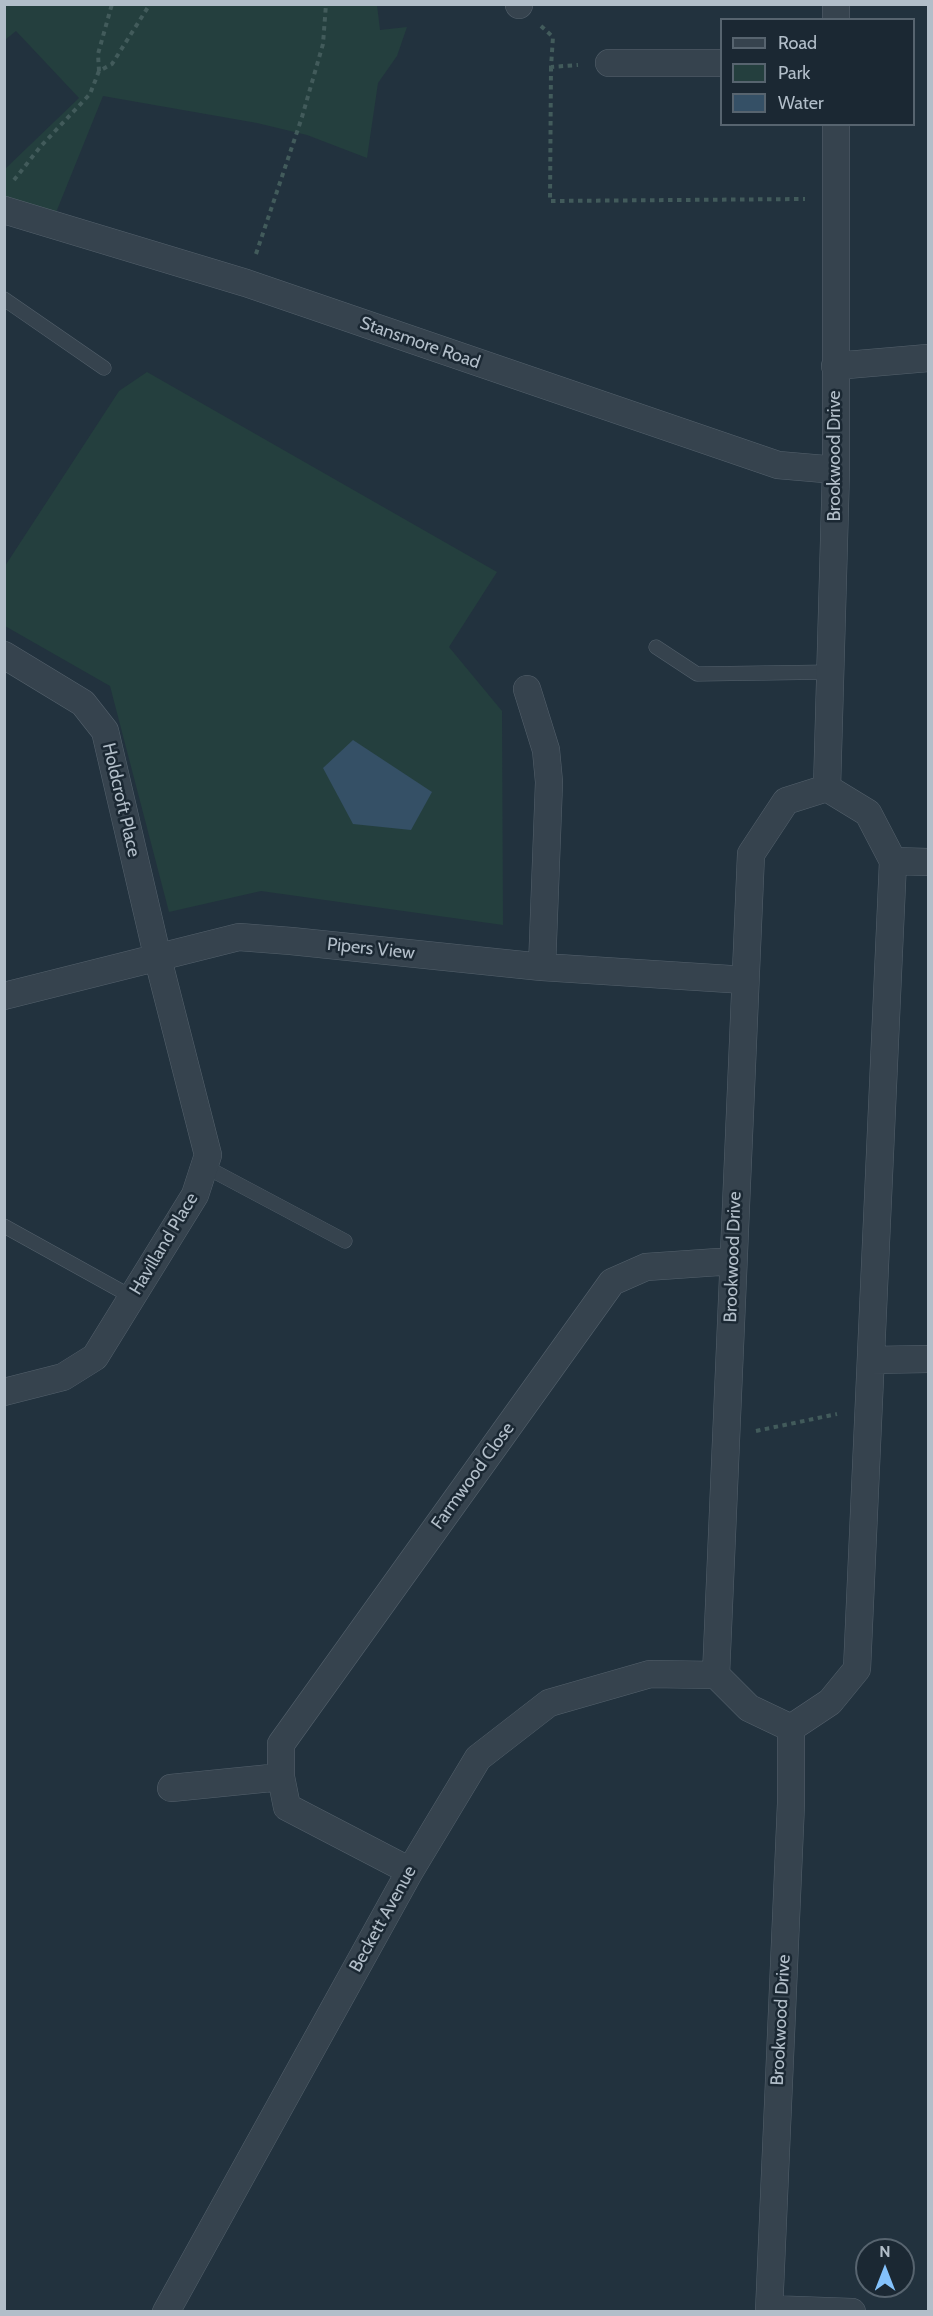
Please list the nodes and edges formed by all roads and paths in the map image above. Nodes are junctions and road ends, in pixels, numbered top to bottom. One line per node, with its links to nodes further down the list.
1 (112, 4): 8 (path)
2 (150, 4): 8 (path)
3 (326, 4): 12 (path)
4 (519, 5): 7 (path)
5 (609, 63): 6 (street); 7 (path)
6 (720, 63)
7 (551, 67): 11 (path)
8 (99, 71): 10 (path)
9 (836, 126): 11 (street, Brookwood Drive)
10 (7, 197): 12 (street, Stansmore Road)
11 (836, 199): 15 (street, Brookwood Drive)
12 (246, 283): 17 (street, Stansmore Road)
13 (4, 299): 16 (lane)
14 (928, 358): 15 (street)
15 (836, 366): 17 (street, Brookwood Drive)
16 (104, 368)
17 (836, 470): 20 (street, Brookwood Drive)
18 (656, 647): 20 (lane)
19 (4, 655): 25 (street, Holdcroft Place)
20 (832, 672): 22 (street, Brookwood Drive)
21 (527, 688): 26 (street)
22 (828, 788): 23 (street); 27 (street, Brookwood Drive)
23 (893, 861): 24 (street); 35 (street)
24 (928, 862)
25 (158, 959): 26 (street, Pipers View); 28 (street, Pipers View); 29 (street, Havilland Place)
26 (542, 968): 27 (street, Pipers View)
27 (745, 980): 32 (street, Brookwood Drive)
28 (4, 996)
29 (204, 1166): 31 (lane); 33 (street, Havilland Place)
30 (4, 1226): 33 (lane)
31 (345, 1241)
32 (733, 1261): 38 (street, Brookwood Drive); 41 (street, Farmwood Close)
33 (132, 1297): 36 (street, Havilland Place)
34 (928, 1359): 35 (street)
35 (872, 1360): 37 (street)
36 (4, 1392)
37 (870, 1407): 38 (path); 40 (street)
38 (726, 1437): 39 (street, Brookwood Drive)
39 (716, 1675): 40 (street); 43 (street, Beckett Avenue)
40 (791, 1728): 44 (street, Brookwood Drive)
41 (281, 1777): 42 (street); 43 (street, Farmwood Close)
42 (171, 1788)
43 (410, 1870): 45 (street, Beckett Avenue)
44 (769, 2310): 46 (street)
45 (166, 2312)
46 (852, 2312)

